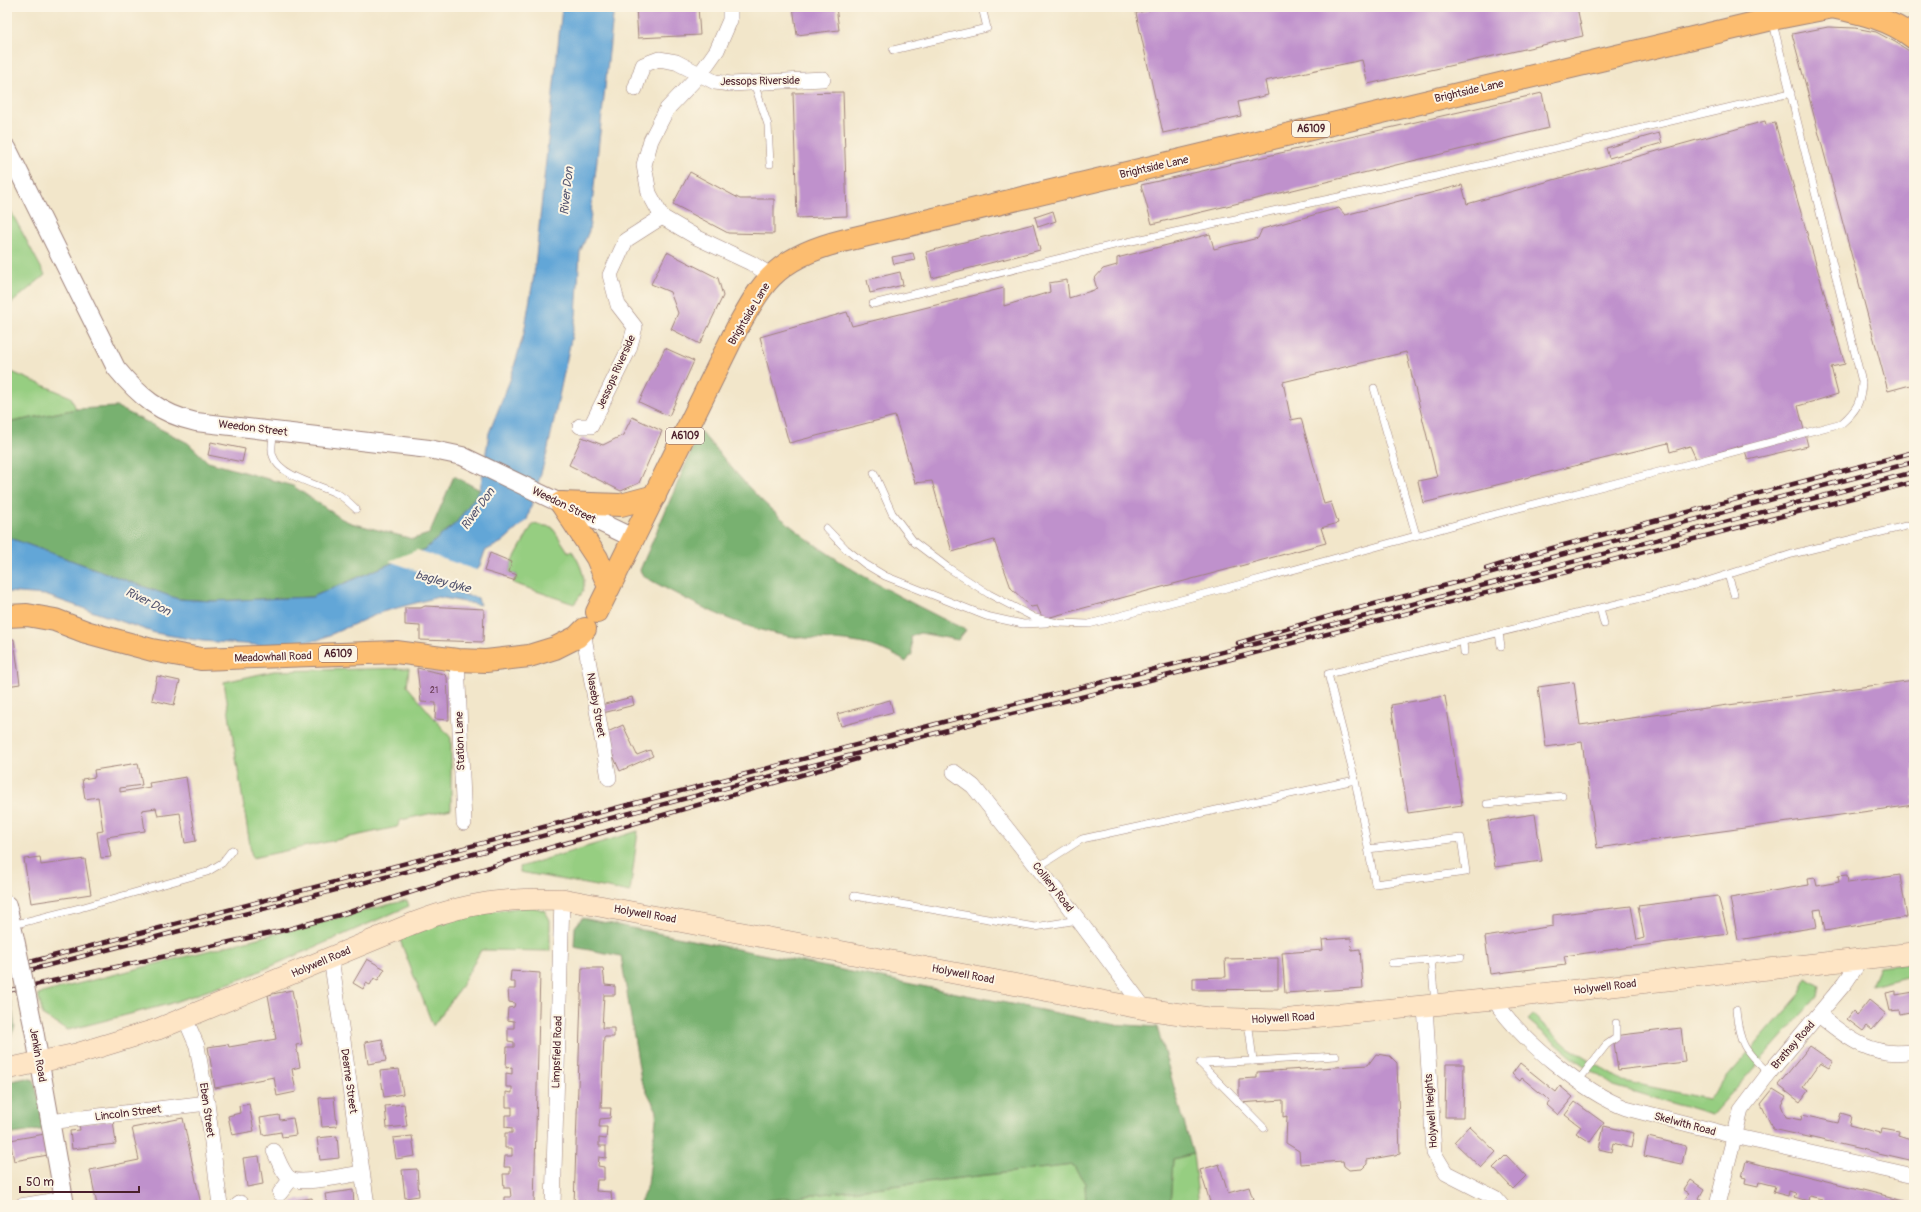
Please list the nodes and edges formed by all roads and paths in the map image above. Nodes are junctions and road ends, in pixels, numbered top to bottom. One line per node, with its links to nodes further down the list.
1 (730, 7): 7 (street)
2 (982, 7): 6 (lane)
3 (1832, 7): 4 (main road, Brightside Lane / A6109); 5 (main road, Brightside Lane / A6109)
4 (1771, 13): 11 (lane); 15 (main road, Brightside Lane / A6109)
5 (1914, 38)
6 (894, 50)
7 (700, 74): 9 (street, Jessops Riverside); 10 (street, Jessops Riverside); 14 (street)
8 (823, 79): 9 (street, Jessops Riverside)
9 (754, 83): 13 (lane)
10 (635, 90)
11 (1791, 94): 16 (lane); 26 (lane)
12 (7, 148): 19 (street, Weedon Street)
13 (770, 164)
14 (662, 217): 15 (street); 18 (street, Jessops Riverside)
15 (772, 276): 21 (main road, Brightside Lane / A6109)
16 (873, 304)
17 (1374, 388): 26 (lane)
18 (580, 426)
19 (274, 431): 22 (street, Weedon Street); 23 (lane)
20 (874, 473): 33 (lane)
21 (655, 496): 22 (main road); 27 (main road, Brightside Lane / A6109)
22 (554, 500): 27 (street, Weedon Street); 29 (main road)
23 (356, 509)
24 (1914, 524): 28 (lane)
25 (826, 528): 33 (lane)
26 (1416, 535): 33 (lane)
27 (633, 538): 29 (main road, Meadowhall Road / A6109)
28 (1728, 575): 30 (lane); 31 (lane)
29 (609, 587): 34 (main road, Meadowhall Road / A6109)
30 (1734, 594)
31 (1600, 608): 35 (lane); 36 (lane)
32 (7, 616): 40 (main road, Meadowhall Road / A6109)
33 (1058, 623)
34 (588, 624): 40 (main road, Meadowhall Road / A6109); 42 (street, Naseby Street)
35 (1604, 624)
36 (1499, 633): 37 (lane); 38 (lane)
37 (1463, 642): 39 (lane); 43 (lane)
38 (1501, 646)
39 (1464, 652)
40 (457, 660): 46 (street, Station Lane)
41 (954, 772): 49 (street, Colliery Road)
42 (609, 778)
43 (1355, 780): 47 (lane); 49 (lane)
44 (1562, 796): 45 (lane)
45 (1487, 804)
46 (464, 823)
47 (1368, 849): 47 (lane)
48 (232, 850): 54 (lane)
49 (1038, 867): 53 (street, Colliery Road)
50 (854, 896): 53 (lane)
51 (562, 899): 57 (main road, Holywell Road); 63 (main road, Holywell Road); 89 (street, Limpsfield Road)
52 (7, 905): 54 (street, Jenkin Road)
53 (1079, 920): 63 (street, Colliery Road)
54 (14, 932): 72 (street, Jenkin Road, bridge)
55 (1914, 953): 58 (main road, Holywell Road)
56 (1461, 957): 59 (lane)
57 (331, 958): 66 (main road, Holywell Road); 81 (street, Dearne Street)
58 (1862, 958): 61 (main road, Holywell Road); 65 (street, Brathay Road)
59 (1431, 960): 60 (lane); 62 (lane)
60 (1392, 963)
61 (1494, 999): 62 (main road, Holywell Road); 75 (street, Skelwith Road)
62 (1430, 1006): 67 (main road, Holywell Road); 90 (street, Holywell Heights)
63 (1145, 1009): 67 (main road, Holywell Road)
64 (1736, 1010): 74 (lane)
65 (1819, 1015): 69 (street); 74 (street, Brathay Road)
66 (185, 1018): 72 (main road, Holywell Road); 76 (street, Eben Street)
67 (1248, 1020): 71 (lane)
68 (1616, 1023): 75 (lane)
69 (1914, 1051)
70 (1336, 1056): 71 (lane)
71 (1253, 1061): 78 (lane)
72 (40, 1062): 73 (main road, Holywell Road); 77 (street, Jenkin Road)
73 (7, 1069)
74 (1769, 1073): 79 (street, Brathay Road)
75 (1578, 1081): 79 (street, Skelwith Road)
76 (207, 1104): 77 (street, Lincoln Street); 87 (street, Eben Street)
77 (50, 1122): 85 (street, Jenkin Road)
78 (1264, 1128)
79 (1734, 1136): 82 (street, Skelwith Road); 91 (street, Brathay Road)
80 (274, 1151): 83 (street)
81 (362, 1173): 83 (street); 88 (street, Dearne Street)
82 (1914, 1176)
83 (290, 1179): 84 (street)
84 (280, 1193)
85 (64, 1200): 86 (lane)
86 (20, 1202)
87 (220, 1205)
88 (367, 1205)
89 (553, 1205)
90 (1501, 1205)
91 (1717, 1205)

